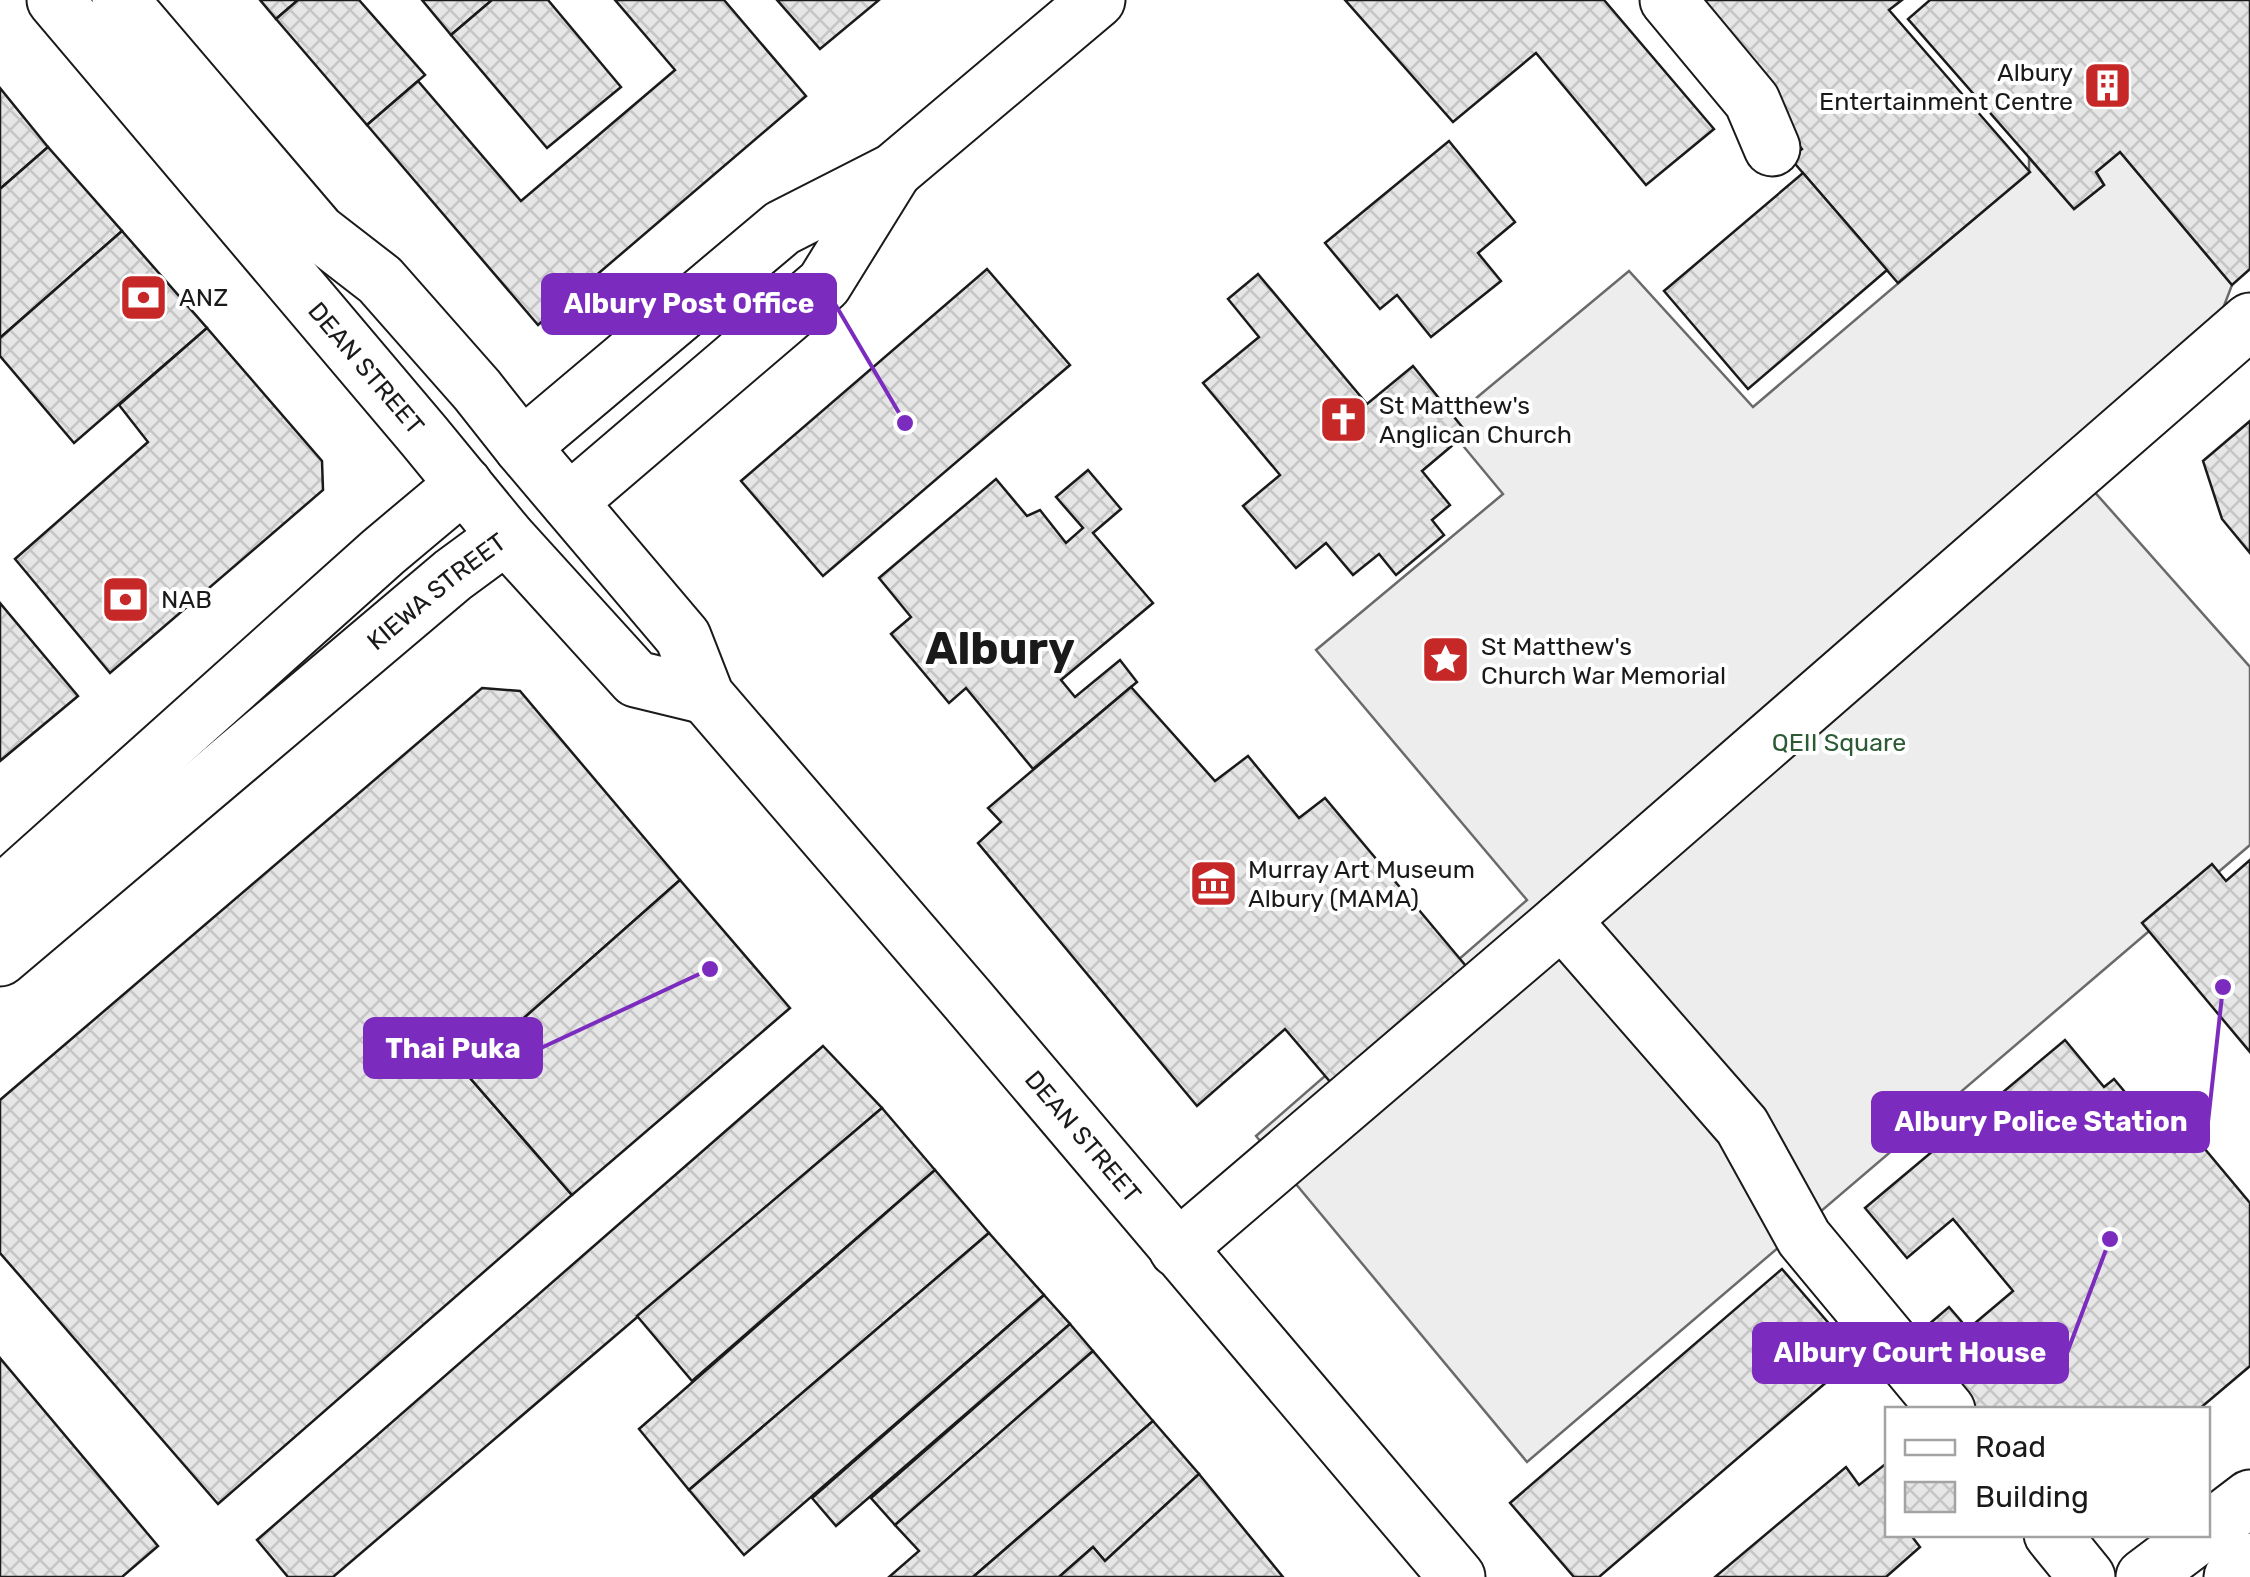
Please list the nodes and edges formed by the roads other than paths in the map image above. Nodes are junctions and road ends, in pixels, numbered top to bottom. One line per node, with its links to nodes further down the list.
1 (55, 0): 9 (street, DEAN STREET)
2 (120, 0): 8 (street, DEAN STREET)
3 (1097, 0): 6 (street, KIEWA STREET)
4 (1668, 0): 5 (street)
5 (1772, 148)
6 (894, 170): 8 (street, KIEWA STREET); 10 (street, KIEWA STREET)
7 (2250, 321): 16 (street)
8 (522, 447): 9 (street, KIEWA STREET); 10 (street, DEAN STREET)
9 (464, 484): 11 (street, DEAN STREET); 13 (street, KIEWA STREET)
10 (569, 502): 11 (street, KIEWA STREET); 12 (street, DEAN STREET)
11 (506, 536): 12 (street, DEAN STREET); 14 (street, KIEWA STREET)
12 (706, 696): 18 (street, DEAN STREET)
13 (160, 750): 14 (street); 15 (street, KIEWA STREET)
14 (198, 791): 17 (street, KIEWA STREET)
15 (0, 895)
16 (1562, 920): 18 (street); 19 (street)
17 (0, 958)
18 (1177, 1249): 25 (street, DEAN STREET)
19 (1945, 1407)
20 (2250, 1498): 21 (street)
21 (2210, 1528)
22 (2054, 1537): 26 (street)
23 (2197, 1537): 27 (street)
24 (2250, 1561): 28 (street)
25 (1457, 1577)
26 (2087, 1577)
27 (2144, 1577)
28 (2232, 1577)

